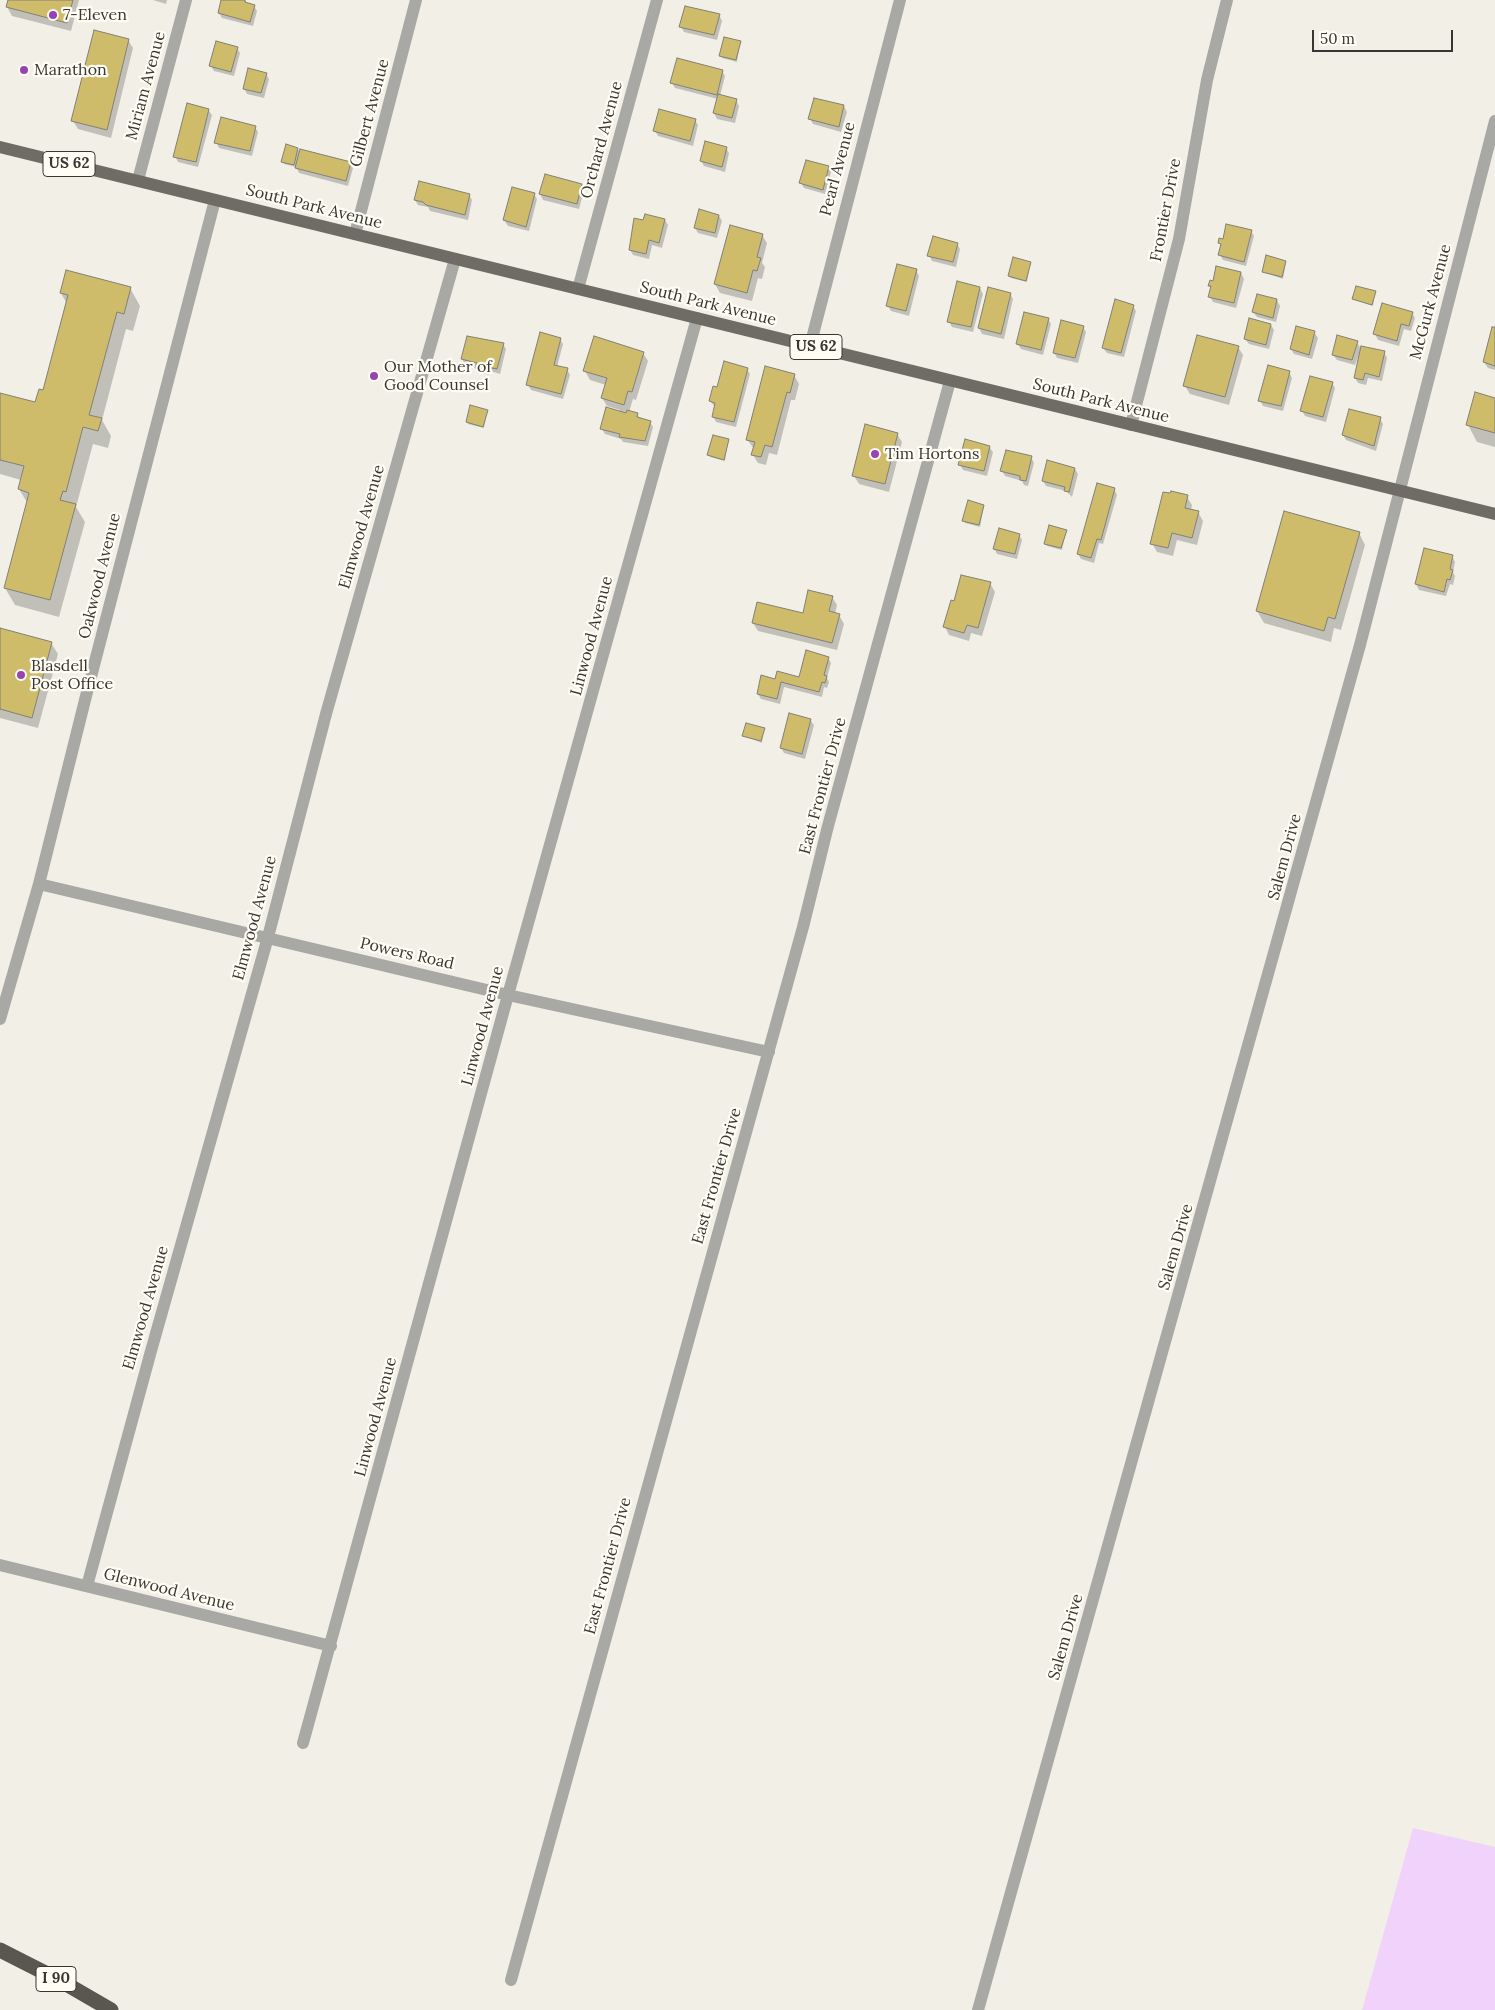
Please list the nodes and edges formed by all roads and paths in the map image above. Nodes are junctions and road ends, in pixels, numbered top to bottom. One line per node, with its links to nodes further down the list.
1 (186, 0): 8 (street, Miriam Avenue)
2 (416, 0): 10 (street, Gilbert Avenue)
3 (656, 0): 12 (street, Orchard Avenue)
4 (900, 0): 14 (street, Pearl Avenue)
5 (1227, 0): 16 (street, Frontier Drive)
6 (1495, 121): 17 (street, McGurk Avenue)
7 (0, 147): 8 (main road, South Park Avenue / US 62)
8 (138, 180): 9 (main road, South Park Avenue / US 62)
9 (215, 200): 10 (main road, South Park Avenue / US 62); 19 (street, Oakwood Avenue)
10 (355, 234): 11 (main road, South Park Avenue / US 62)
11 (454, 259): 12 (main road, South Park Avenue / US 62); 20 (street, Elmwood Avenue)
12 (578, 289): 13 (main road, South Park Avenue / US 62)
13 (696, 318): 14 (main road, South Park Avenue / US 62); 21 (street, Linwood Avenue)
14 (810, 346): 15 (main road, South Park Avenue / US 62)
15 (950, 380): 16 (main road, South Park Avenue / US 62); 23 (street, East Frontier Drive)
16 (1132, 425): 17 (main road, South Park Avenue / US 62)
17 (1399, 491): 18 (main road, South Park Avenue / US 62); 31 (street, Salem Drive)
18 (1495, 514)
19 (39, 884): 20 (street, Powers Road); 22 (street, Oakwood Avenue)
20 (268, 937): 21 (street, Powers Road); 25 (street, Elmwood Avenue)
21 (508, 995): 23 (street, Powers Road); 26 (street, Linwood Avenue)
22 (0, 1019)
23 (769, 1052): 29 (street, East Frontier Drive)
24 (0, 1565): 25 (street, Glenwood Avenue)
25 (87, 1586): 26 (street, Glenwood Avenue)
26 (331, 1646): 27 (street, Linwood Avenue)
27 (303, 1744)
28 (0, 1950): 30 (highway, I 90)
29 (512, 1980)
30 (111, 2010)
31 (978, 2010)

